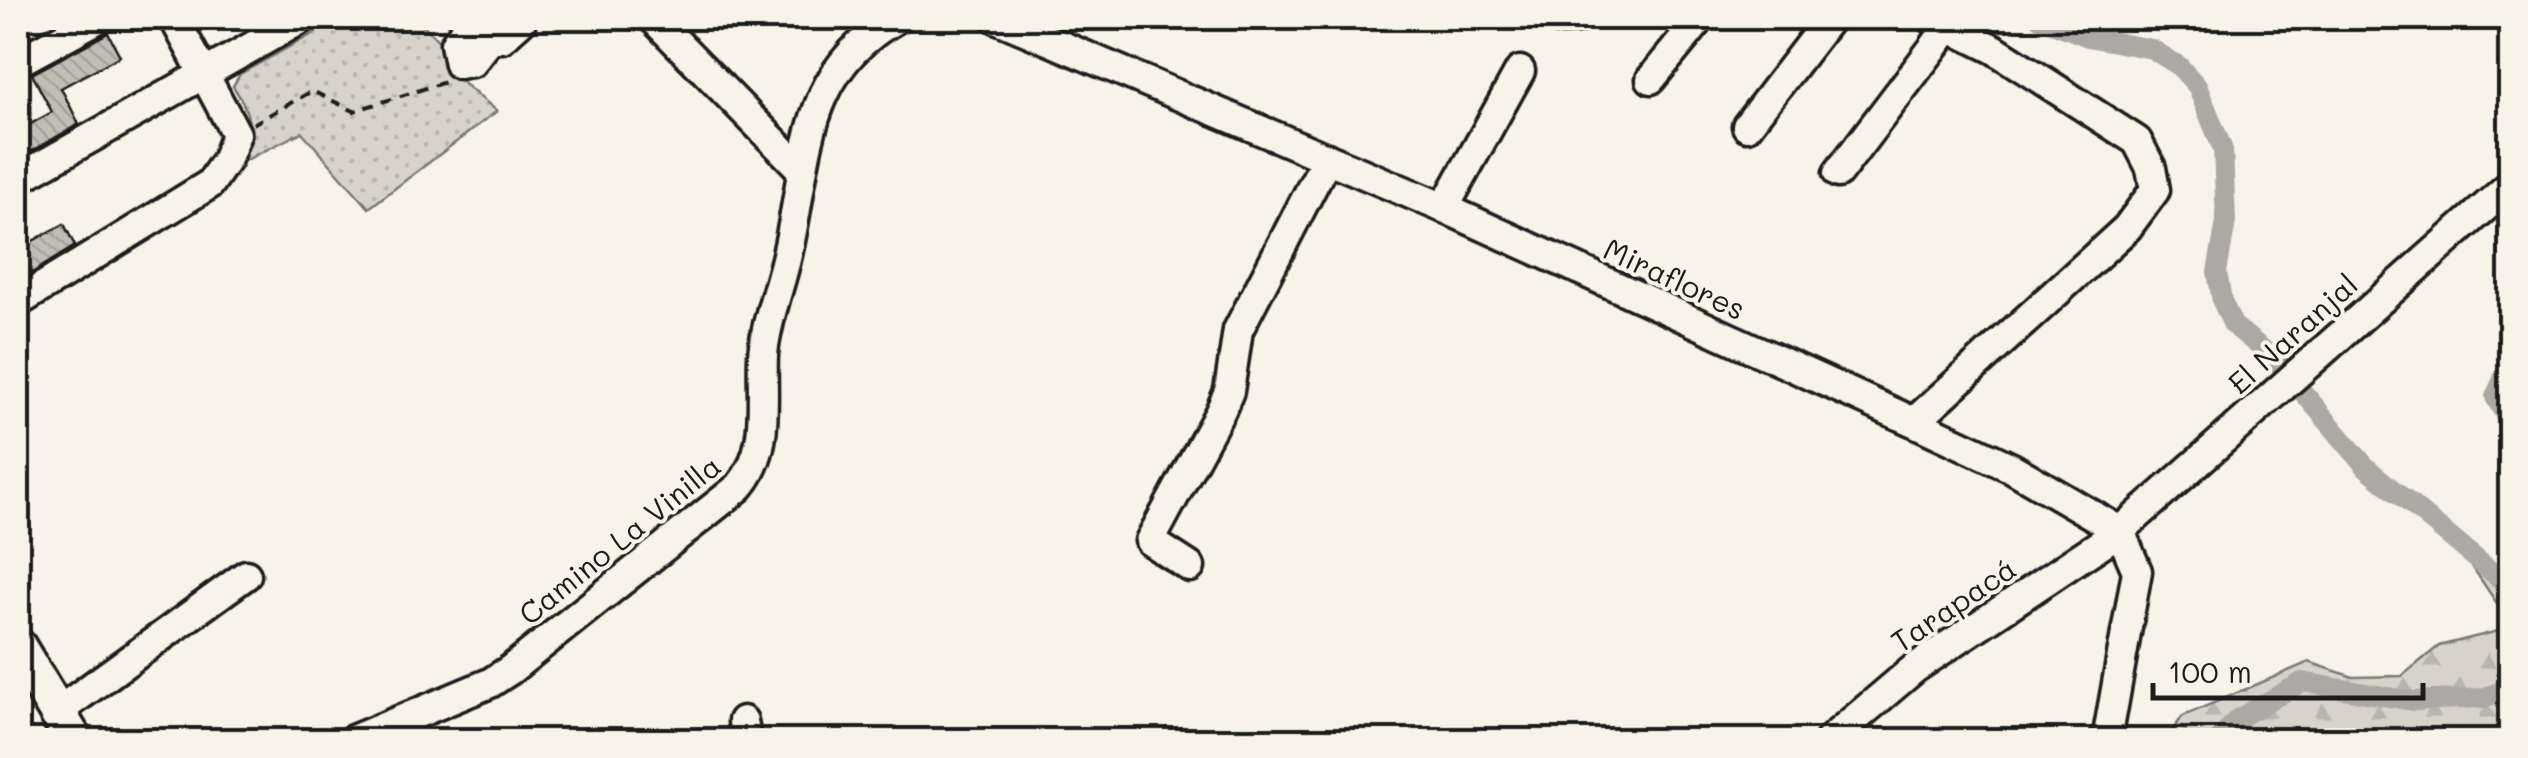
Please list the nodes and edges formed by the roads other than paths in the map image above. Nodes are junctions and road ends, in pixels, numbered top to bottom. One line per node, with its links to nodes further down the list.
1 (98, 18): 12 (street)
2 (174, 18): 15 (street)
3 (303, 18): 15 (street)
4 (653, 18): 19 (street)
5 (897, 18): 19 (street, Camino La Vinilla)
6 (996, 18): 18 (street, Miraflores)
7 (1701, 18): 16 (street)
8 (1830, 18): 17 (street)
9 (522, 21): 11 (street)
10 (1940, 22): 20 (street); 25 (street)
11 (479, 24): 13 (street)
12 (18, 62)
13 (468, 64)
14 (1520, 70): 23 (street)
15 (207, 74): 21 (street); 24 (street)
16 (1651, 79)
17 (1746, 126)
18 (1327, 158): 23 (street, Miraflores); 27 (street)
19 (800, 168): 31 (street, Camino La Vinilla)
20 (1838, 173)
21 (18, 179)
22 (2510, 186): 26 (street, El Naranjal)
23 (1444, 208): 25 (street, Miraflores)
24 (18, 302)
25 (1914, 422): 26 (street, Miraflores)
26 (2120, 531): 32 (street, Tarapacá); 33 (street)
27 (1190, 566)
28 (246, 574): 30 (street)
29 (21, 668): 30 (main road)
30 (65, 727)
31 (353, 740)
32 (1830, 740)
33 (2108, 740)

